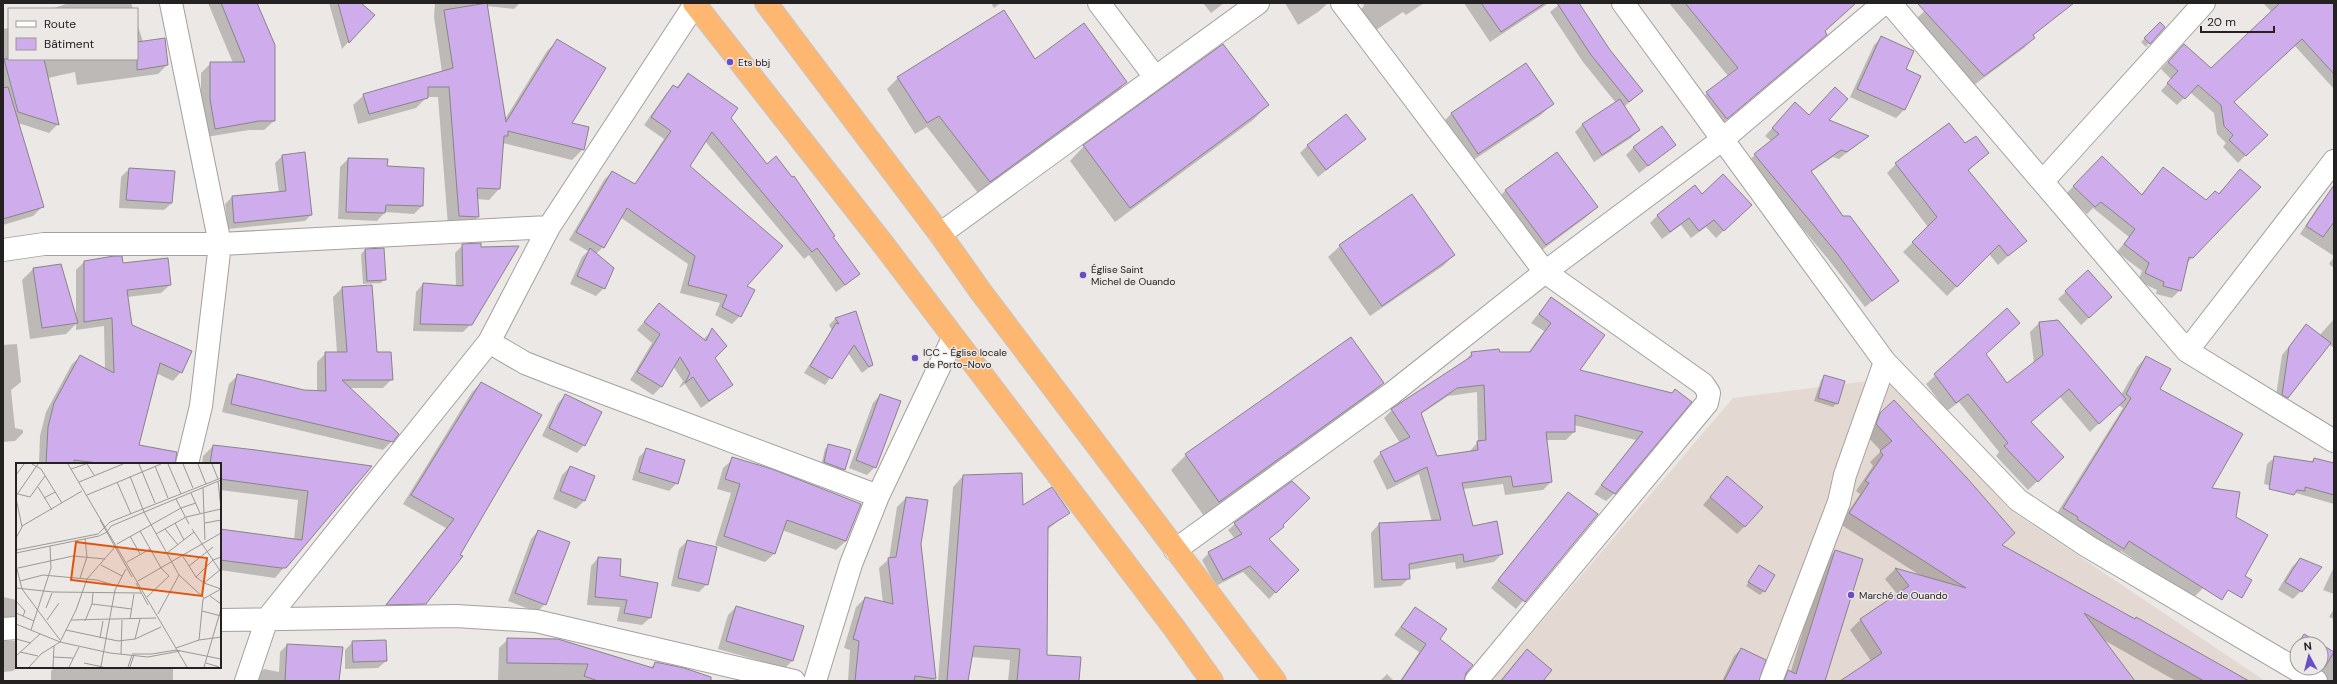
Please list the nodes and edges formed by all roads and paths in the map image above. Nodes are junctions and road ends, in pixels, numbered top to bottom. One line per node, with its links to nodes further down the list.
1 (172, 3): 17 (street)
2 (694, 3): 15 (street); 20 (highway)
3 (766, 3): 16 (highway)
4 (1099, 3): 11 (street)
5 (1258, 3): 11 (street)
6 (1342, 3): 19 (street)
7 (1623, 3): 12 (street)
8 (1884, 3): 12 (street)
9 (1890, 3): 14 (street)
10 (2204, 3): 14 (street)
11 (1155, 77): 16 (street)
12 (1723, 139): 19 (street); 23 (street)
13 (2334, 161): 22 (street)
14 (2043, 182): 22 (street)
15 (550, 227): 17 (street); 21 (street)
16 (940, 234): 27 (highway)
17 (220, 244): 18 (street); 25 (street)
18 (3, 250)
19 (1545, 272): 27 (street); 37 (street)
20 (952, 338): 26 (street); 35 (highway)
21 (489, 342): 26 (street); 28 (street)
22 (2187, 351): 24 (street)
23 (1885, 362): 38 (street); 39 (street)
24 (2334, 441)
25 (187, 463)
26 (878, 496): 34 (street)
27 (1175, 550): 36 (highway)
28 (267, 619): 29 (street); 32 (street); 33 (street)
29 (221, 620)
30 (16, 628): 31 (street)
31 (3, 629)
32 (246, 681)
33 (794, 681)
34 (815, 681)
35 (1212, 681)
36 (1275, 681)
37 (1476, 681)
38 (1771, 681)
39 (2316, 681)

